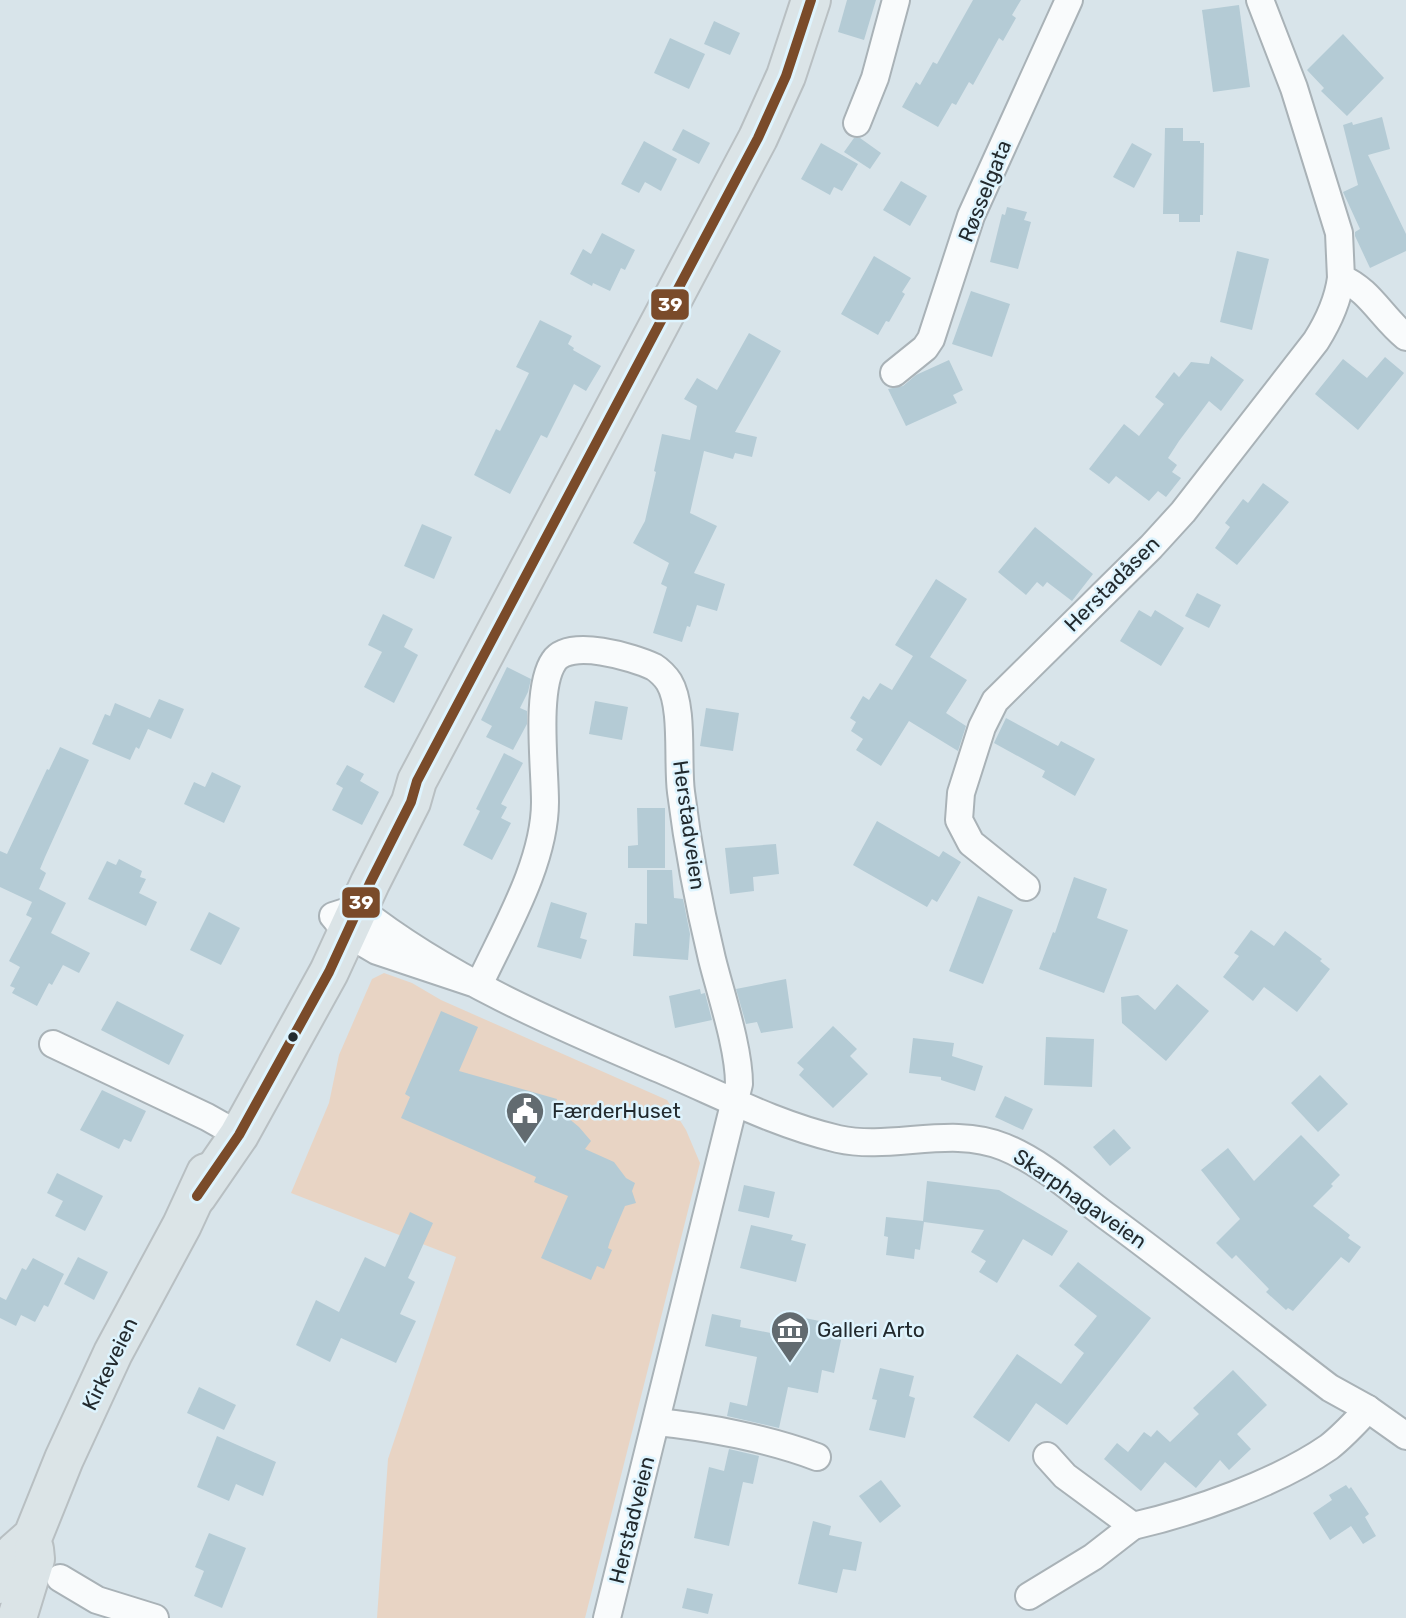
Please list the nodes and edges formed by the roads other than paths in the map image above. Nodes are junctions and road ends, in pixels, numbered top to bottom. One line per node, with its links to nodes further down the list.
1 (811, 0): 10 (main road, Kirkeveien)
2 (896, 0): 5 (street)
3 (1069, 0): 8 (street, Røsselgata)
4 (1260, 0): 6 (street)
5 (858, 123)
6 (1341, 278): 7 (street); 9 (street, Herstadåsen)
7 (1406, 337)
8 (894, 373)
9 (1026, 887)
10 (346, 919): 11 (street, Skarphagaveien); 14 (main road, Kirkeveien)
11 (479, 985): 13 (street, Skarphagaveien); 13 (street, Herstadveien)
12 (53, 1044): 14 (street)
13 (734, 1104): 15 (street, Skarphagaveien); 16 (street, Herstadveien)
14 (232, 1131): 21 (main road, Kirkeveien)
15 (1368, 1409): 17 (street, Skarphagaveien); 20 (street)
16 (657, 1422): 19 (street); 27 (street, Herstadveien)
17 (1406, 1436)
18 (1047, 1455): 20 (street)
19 (817, 1457)
20 (1133, 1526): 24 (street)
21 (33, 1536): 23 (main road, Kirkeveien); 25 (main road, Kirkeveien)
22 (60, 1578): 26 (street)
23 (0, 1584)
24 (1029, 1596)
25 (17, 1618)
26 (155, 1618)
27 (607, 1618)

